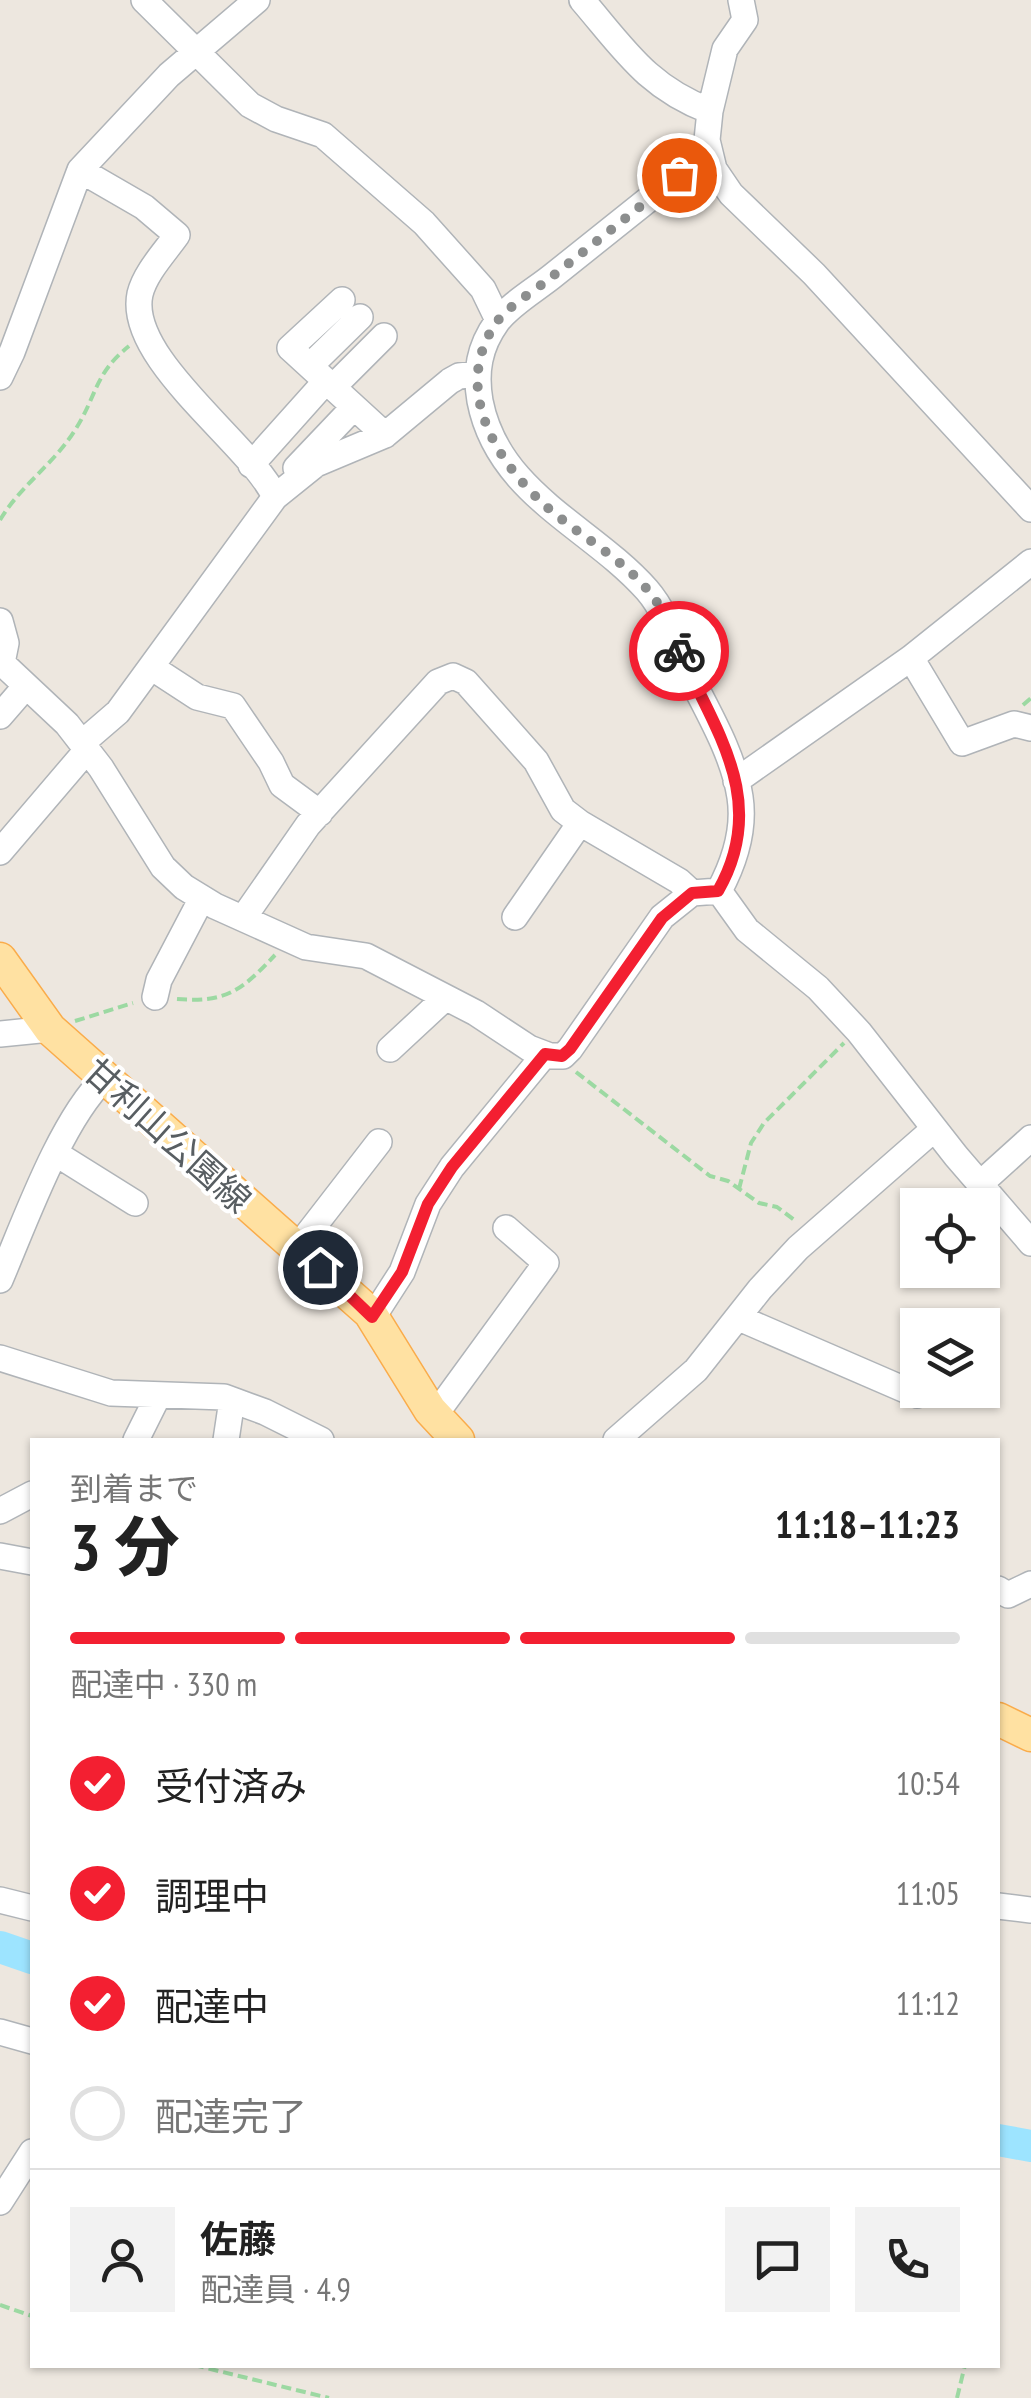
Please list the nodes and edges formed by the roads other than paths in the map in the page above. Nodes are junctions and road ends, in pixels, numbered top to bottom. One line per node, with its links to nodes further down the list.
1 (144, 0): 5 (street)
2 (257, 0): 5 (street)
3 (582, 0): 6 (street)
4 (741, 0): 6 (street)
5 (196, 52): 8 (street); 9 (street)
6 (710, 111): 7 (street)
7 (710, 151): 9 (street); 17 (street)
8 (80, 170): 11 (street); 15 (street)
9 (498, 320): 10 (street)
10 (478, 374): 14 (street); 26 (street)
11 (0, 376)
12 (322, 377): 12 (street); 13 (street); 15 (street)
13 (354, 406): 14 (street); 16 (street)
14 (386, 435): 16 (street)
15 (251, 465): 16 (street)
16 (274, 495): 21 (street)
17 (1031, 509)
18 (1031, 562): 20 (street)
19 (0, 621): 22 (street)
20 (910, 658): 24 (street); 26 (street)
21 (151, 667): 25 (street); 27 (street)
22 (26, 686): 23 (street); 25 (street)
23 (0, 716)
24 (1031, 728)
25 (85, 747): 29 (street); 32 (street)
26 (736, 781): 30 (street)
27 (320, 813): 28 (street); 33 (street)
28 (580, 823): 31 (street); 34 (street)
29 (0, 852)
30 (718, 891): 31 (street); 43 (street)
31 (692, 893): 41 (street)
32 (202, 898): 33 (street); 36 (street)
33 (244, 917): 37 (street)
34 (515, 917)
35 (0, 960): 38 (main road, 甘利山公園線)
36 (156, 997)
37 (444, 998): 40 (street); 41 (street)
38 (50, 1028): 39 (street); 42 (main road, 甘利山公園線)
39 (0, 1034)
40 (390, 1049)
41 (554, 1055): 53 (street)
42 (104, 1080): 46 (street); 51 (main road, 甘利山公園線)
43 (934, 1129): 47 (street); 54 (street)
44 (1031, 1138): 47 (street)
45 (379, 1142): 51 (street)
46 (55, 1153): 48 (street); 52 (street)
47 (980, 1184): 50 (street)
48 (134, 1203)
49 (506, 1228): 59 (street)
50 (1031, 1243)
51 (297, 1248): 53 (main road, 甘利山公園線)
52 (0, 1280)
53 (372, 1317): 59 (main road, 甘利山公園線)
54 (739, 1318): 56 (street); 64 (street)
55 (0, 1358): 57 (street)
56 (900, 1388)
57 (158, 1396): 58 (street); 60 (street)
58 (232, 1400): 61 (street); 62 (street)
59 (435, 1416): 63 (main road, 甘利山公園線)
60 (137, 1438)
61 (226, 1438)
62 (314, 1438)
63 (456, 1438)
64 (618, 1438)
65 (30, 1495): 66 (street)
66 (0, 1511)
67 (0, 1556): 68 (street)
68 (30, 1562)
69 (1031, 1584): 70 (street)
70 (1000, 1590)
71 (1000, 1719): 72 (main road)
72 (1031, 1735)
73 (0, 1900): 75 (street)
74 (1000, 1906): 76 (street)
75 (30, 1908)
76 (1031, 1910)
77 (0, 2032): 78 (street)
78 (30, 2040)
79 (30, 2155): 80 (street)
80 (0, 2202)

